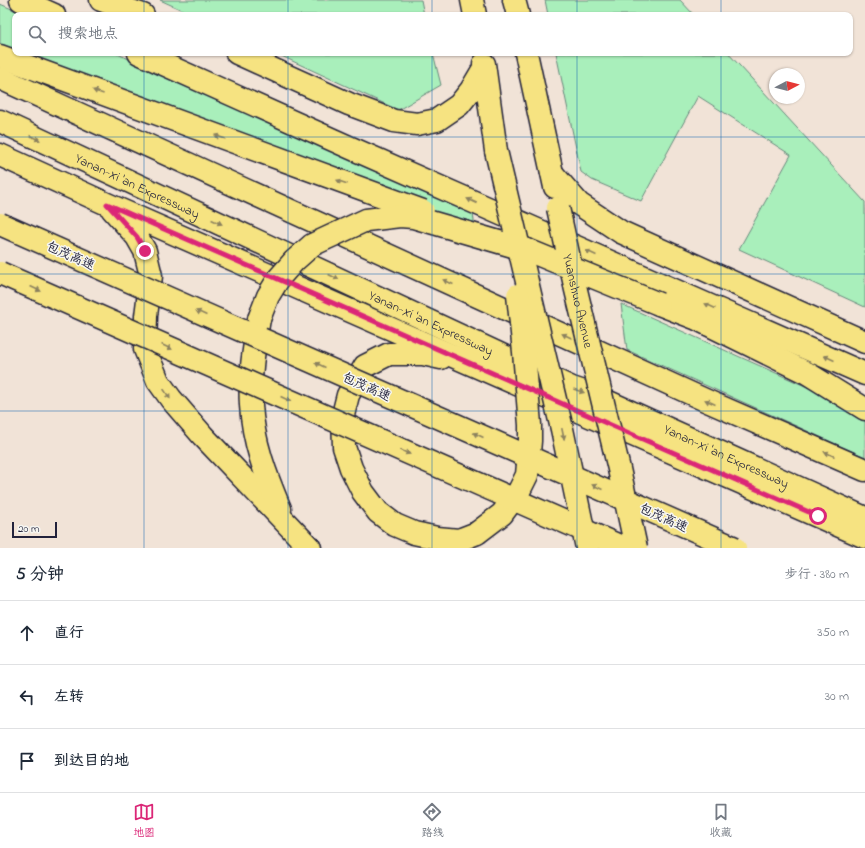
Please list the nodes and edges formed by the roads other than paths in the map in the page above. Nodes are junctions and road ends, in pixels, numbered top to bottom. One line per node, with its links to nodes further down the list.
1 (21, 0): 5 (main road)
2 (101, 0): 6 (main road)
3 (472, 0): 7 (main road)
4 (514, 0): 8 (main road)
5 (47, 12)
6 (135, 12)
7 (474, 12)
8 (517, 12)
9 (0, 56): 21 (main road, one-way to 9, bridge)
10 (146, 56): 26 (main road, one-way to 10)
11 (244, 56): 13 (main road)
12 (527, 56): 18 (main road, Yuanshuo Avenue)
13 (483, 60): 16 (main road)
14 (0, 78): 29 (main road, one-way to 14)
15 (0, 121): 31 (main road, Yanan-Xi 'an Expressway, one-way to 31)
16 (496, 151): 25 (main road, bridge); 36 (main road, one-way to 36, bridge)
17 (0, 155): 19 (main road)
18 (552, 173): 24 (main road); 38 (main road, Yuanshuo Avenue, bridge)
19 (107, 204): 25 (main road); 32 (main road, one-way to 32)
20 (0, 224): 39 (main road, 包茂高速, one-way to 20, bridge)
21 (533, 252): 23 (main road, bridge); 32 (main road, bridge)
22 (0, 273): 37 (main road, one-way to 37, bridge)
23 (694, 318): 27 (main road); 28 (main road)
24 (865, 342)
25 (475, 366): 30 (main road)
26 (865, 374)
27 (865, 409)
28 (865, 415)
29 (865, 470)
30 (818, 516): 33 (main road); 34 (main road)
31 (865, 518)
32 (285, 521): 35 (main road)
33 (865, 537)
34 (865, 542)
35 (310, 548)
36 (587, 548)
37 (624, 548)
38 (636, 548)
39 (735, 548)

